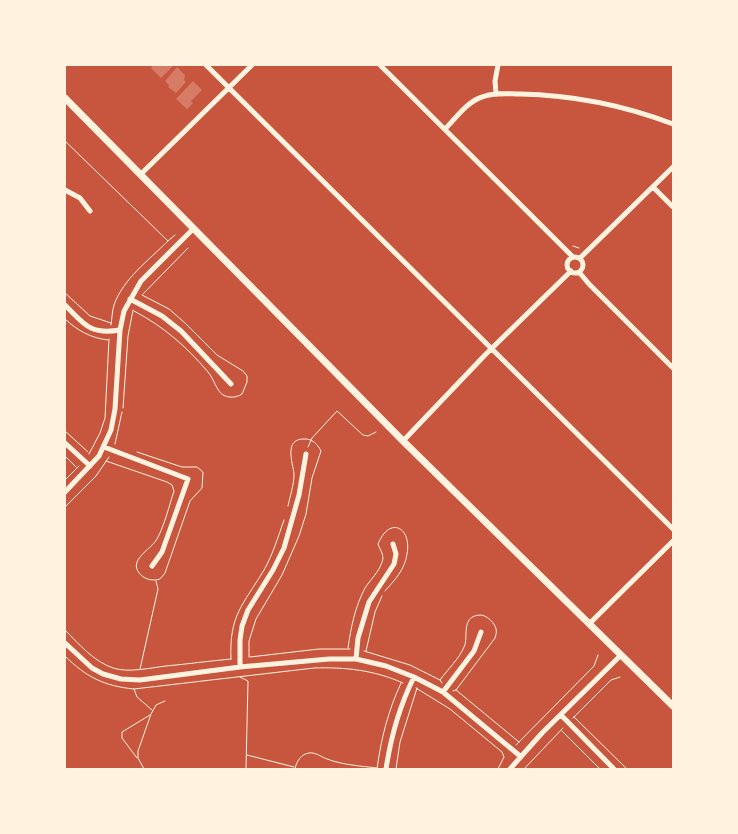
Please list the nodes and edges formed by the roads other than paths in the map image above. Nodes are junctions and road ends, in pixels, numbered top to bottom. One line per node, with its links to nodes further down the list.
1 (206, 65): 5 (street)
2 (252, 65): 5 (street)
3 (380, 65): 9 (street)
4 (498, 65): 6 (street)
5 (229, 88): 11 (street); 24 (street)
6 (496, 94): 8 (street); 9 (street)
7 (66, 100): 11 (main road)
8 (673, 124)
9 (445, 129): 17 (street)
10 (673, 167): 12 (street)
11 (141, 174): 16 (main road)
12 (653, 187): 14 (street); 18 (street)
13 (65, 190): 15 (street)
14 (673, 207)
15 (90, 211)
16 (194, 228): 21 (street); 27 (main road)
17 (573, 257): 18 (street); 19 (street)
18 (580, 258): 20 (street)
19 (571, 271): 20 (street); 24 (street)
20 (579, 272): 25 (street)
21 (130, 298): 23 (street); 26 (street)
22 (65, 305): 23 (street)
23 (120, 330): 29 (street)
24 (492, 349): 27 (street); 33 (street)
25 (673, 368)
26 (230, 384)
27 (403, 440): 37 (main road)
28 (65, 443): 31 (street)
29 (104, 447): 31 (street); 36 (street)
30 (306, 454): 42 (street)
31 (90, 466): 32 (street)
32 (65, 492)
33 (673, 529)
34 (673, 541): 37 (street)
35 (392, 544): 41 (street)
36 (152, 566)
37 (590, 623): 40 (main road)
38 (481, 632): 44 (street)
39 (65, 643): 42 (street)
40 (621, 655): 45 (main road); 46 (street)
41 (356, 659): 42 (street); 43 (street)
42 (240, 667)
43 (414, 677): 44 (street); 48 (street)
44 (443, 692): 47 (street)
45 (673, 706)
46 (561, 715): 47 (street); 50 (street)
47 (520, 756): 49 (street)
48 (386, 769)
49 (510, 769)
50 (614, 769)

